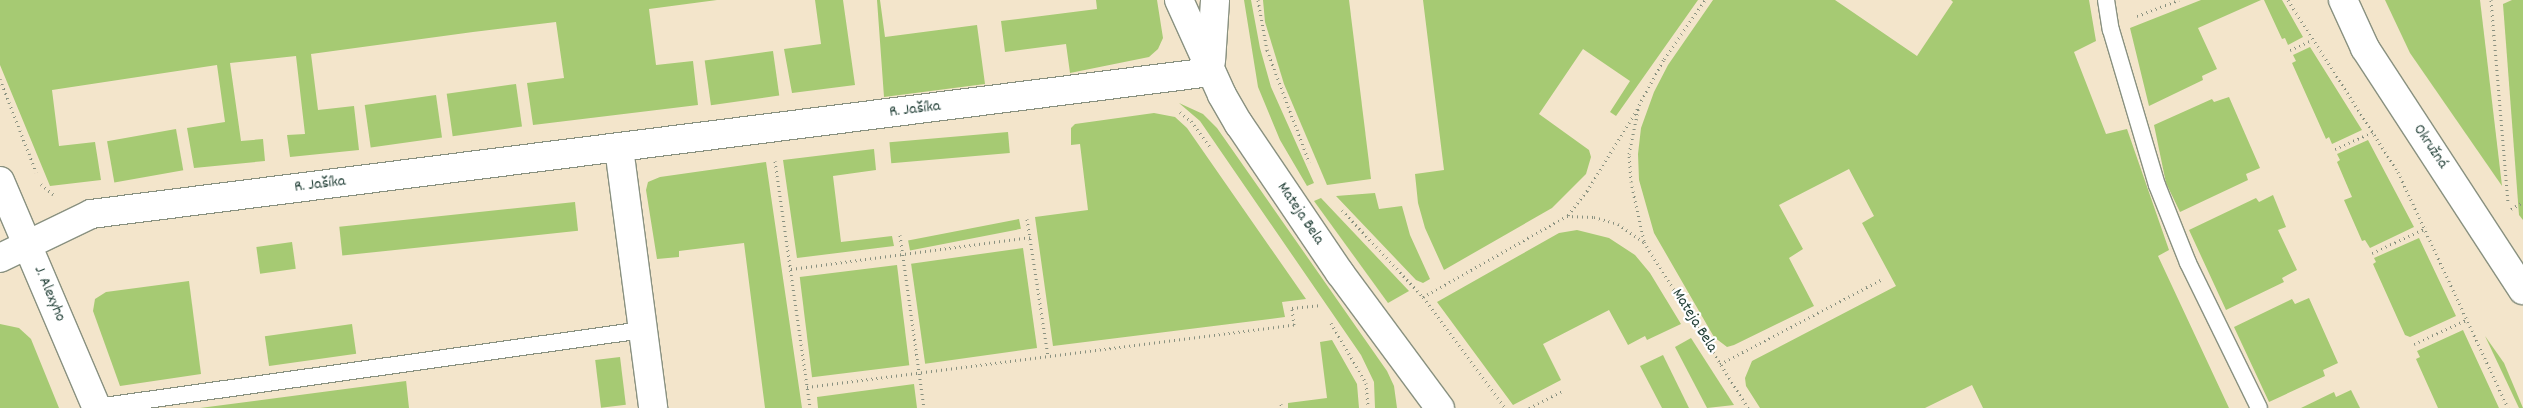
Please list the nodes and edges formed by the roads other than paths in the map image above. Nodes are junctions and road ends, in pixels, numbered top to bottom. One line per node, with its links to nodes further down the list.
1 (1178, 0): 5 (street, Mateja Bela)
2 (1215, 0): 5 (street)
3 (2106, 0): 15 (lane)
4 (2343, 0): 10 (street, Okružná)
5 (1211, 72): 6 (street, R. Jašíka); 14 (street, Mateja Bela)
6 (619, 148): 8 (street, R. Jašíka); 11 (street)
7 (0, 181): 8 (street, J. Alexyho)
8 (29, 246): 9 (street, R. Jašíka); 12 (street, J. Alexyho)
9 (0, 258)
10 (2523, 290)
11 (643, 330): 12 (lane); 13 (street)
12 (97, 407)
13 (653, 408)
14 (1440, 408)
15 (2259, 408)

